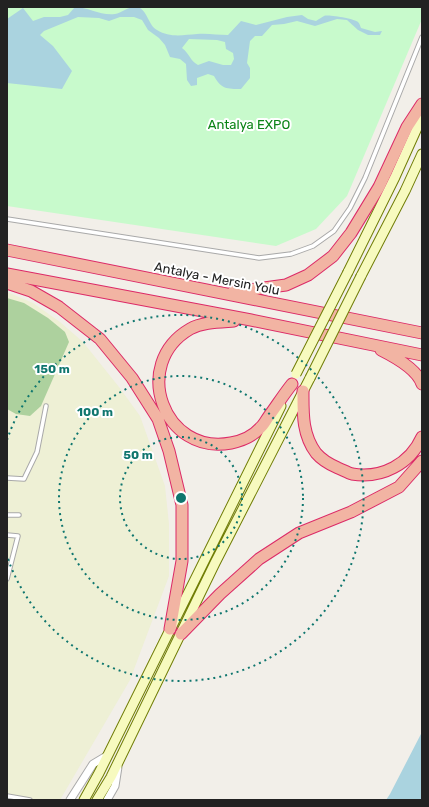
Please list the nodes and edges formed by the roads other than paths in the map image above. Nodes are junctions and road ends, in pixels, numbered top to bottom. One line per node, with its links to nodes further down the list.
1 (422, 37): 5 (lane)
2 (422, 104): 9 (highway)
3 (422, 117): 14 (main road, bridge)
4 (422, 154): 16 (main road, bridge)
5 (7, 219)
6 (7, 250): 9 (highway, Antalya - Mersin Yolu)
7 (7, 274): 10 (highway)
8 (7, 283): 25 (highway)
9 (222, 293): 11 (highway, Antalya - Mersin Yolu)
10 (251, 320): 12 (highway); 14 (highway)
11 (422, 333)
12 (370, 344): 13 (highway); 15 (highway)
13 (422, 355)
14 (294, 379): 25 (main road)
15 (422, 384)
16 (304, 391): 18 (highway); 26 (main road)
17 (46, 406): 20 (lane)
18 (422, 437)
19 (422, 461): 26 (highway)
20 (7, 478)
21 (7, 515): 22 (lane)
22 (19, 515)
23 (7, 535): 24 (lane)
24 (7, 579)
25 (170, 629): 27 (main road)
26 (181, 634): 28 (main road)
27 (108, 755): 31 (street); 32 (main road)
28 (119, 760): 33 (main road); 34 (street)
29 (7, 796): 30 (lane)
30 (30, 800)
31 (70, 800)
32 (84, 800)
33 (97, 800)
34 (107, 800)

